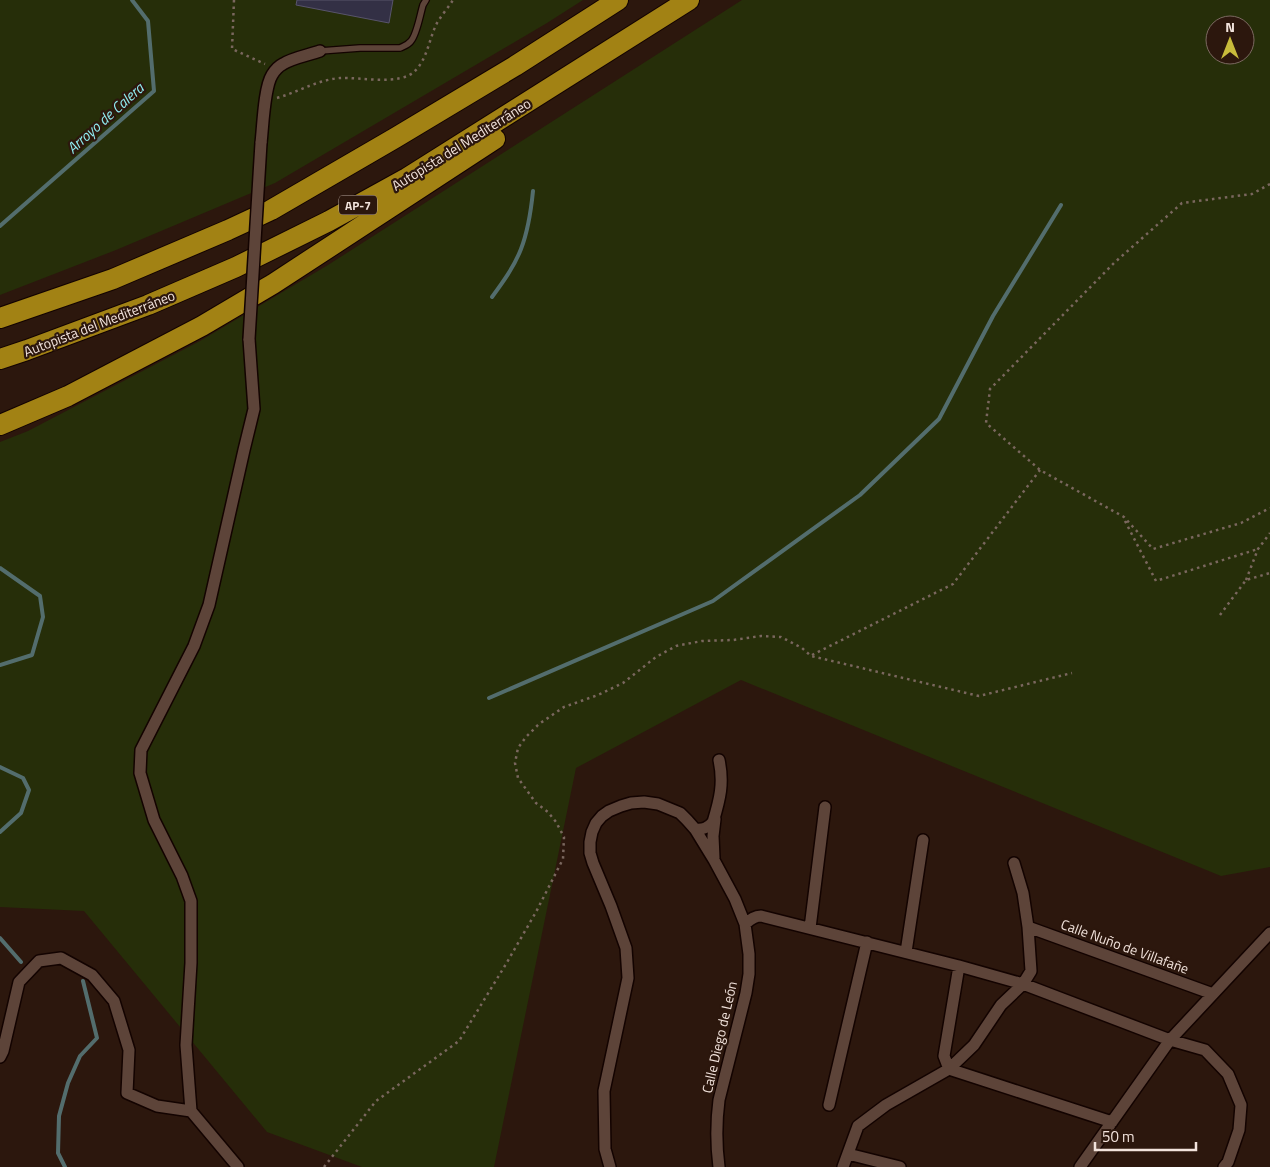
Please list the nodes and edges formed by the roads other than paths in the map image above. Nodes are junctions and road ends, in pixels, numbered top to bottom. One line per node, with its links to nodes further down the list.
1 (426, 0): 5 (lane)
2 (618, 0): 6 (highway)
3 (689, 0): 4 (highway, Autopista del Mediterráneo / AP-7)
4 (635, 35): 7 (highway, Autopista del Mediterráneo / AP-7); 8 (highway)
5 (320, 52): 29 (street, bridge)
6 (0, 318)
7 (0, 359)
8 (0, 425)
9 (719, 760): 11 (street)
10 (825, 808): 18 (street)
11 (716, 813): 12 (street); 14 (street)
12 (695, 829): 14 (street, Calle Diego de León); 33 (street, Calle Diego de León)
13 (923, 840): 21 (street)
14 (714, 860): 16 (street, Calle Diego de León)
15 (1014, 863): 17 (street)
16 (745, 924): 18 (street); 34 (street, Calle Diego de León)
17 (1028, 926): 23 (street); 24 (street, Calle Nuño de Villafañe)
18 (810, 928): 20 (street)
19 (1270, 933): 24 (street)
20 (867, 942): 21 (street); 28 (street)
21 (906, 952): 22 (street)
22 (959, 966): 23 (street); 27 (street)
23 (1023, 984): 25 (street); 27 (street)
24 (1212, 994): 25 (street)
25 (1170, 1040): 30 (street); 38 (street)
26 (0, 1057): 29 (street)
27 (949, 1069): 30 (street); 31 (street)
28 (829, 1105)
29 (191, 1111): 32 (street)
30 (1112, 1122): 37 (street)
31 (848, 1154): 35 (street); 36 (street)
32 (238, 1167)
33 (610, 1167)
34 (719, 1167)
35 (843, 1167)
36 (900, 1167)
37 (1080, 1167)
38 (1224, 1167)

